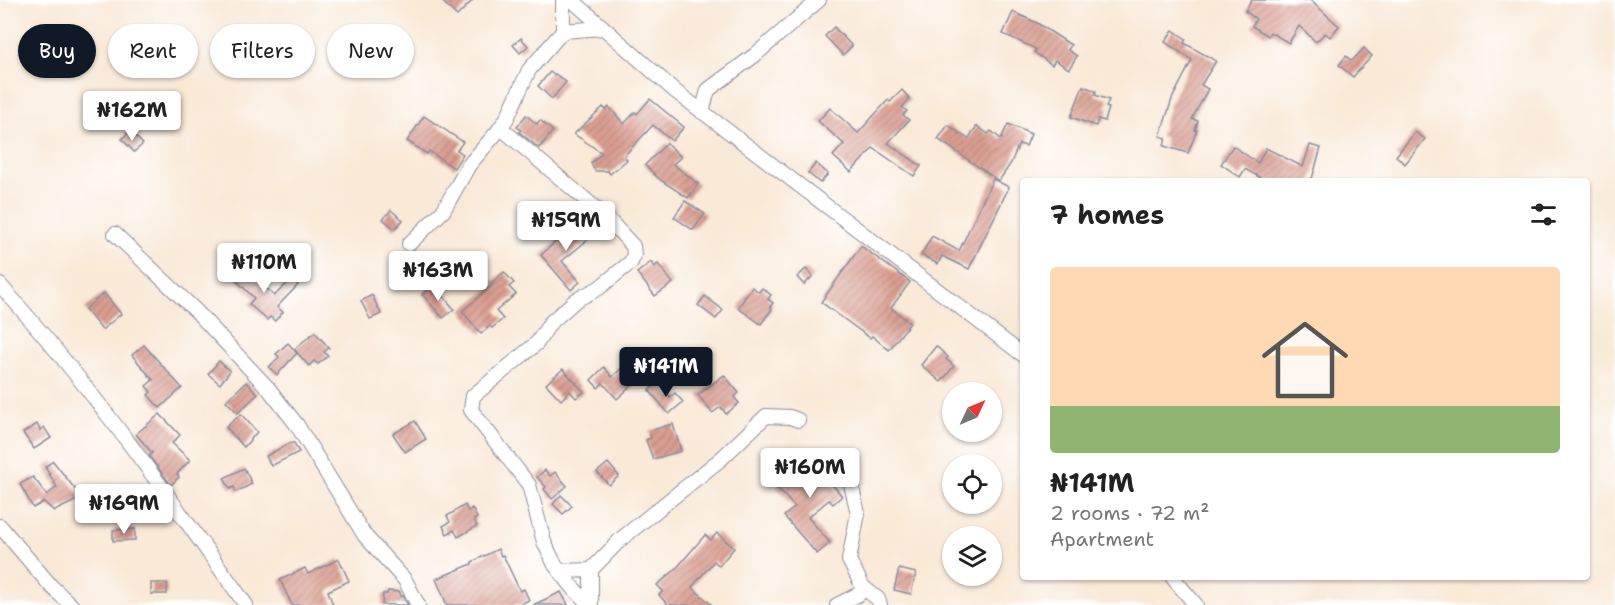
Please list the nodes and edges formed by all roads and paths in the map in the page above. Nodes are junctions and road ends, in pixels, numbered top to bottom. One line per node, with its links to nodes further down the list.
1 (562, 0): 5 (street)
2 (572, 0): 4 (street)
3 (819, 0): 6 (street)
4 (603, 28): 5 (street); 6 (street)
5 (563, 31): 7 (street)
6 (702, 112): 11 (street)
7 (501, 128): 9 (street); 16 (street)
8 (115, 234): 21 (street)
9 (409, 244)
10 (0, 285): 20 (street)
11 (1020, 353)
12 (798, 420): 15 (street)
13 (848, 472): 18 (street)
14 (0, 526): 19 (street)
15 (591, 570): 16 (street); 22 (street)
16 (560, 571): 22 (street)
17 (1175, 580): 25 (street)
18 (863, 587): 23 (street); 24 (street)
19 (71, 605)
20 (246, 605)
21 (418, 605)
22 (590, 605)
23 (837, 605)
24 (880, 605)
25 (1196, 605)

